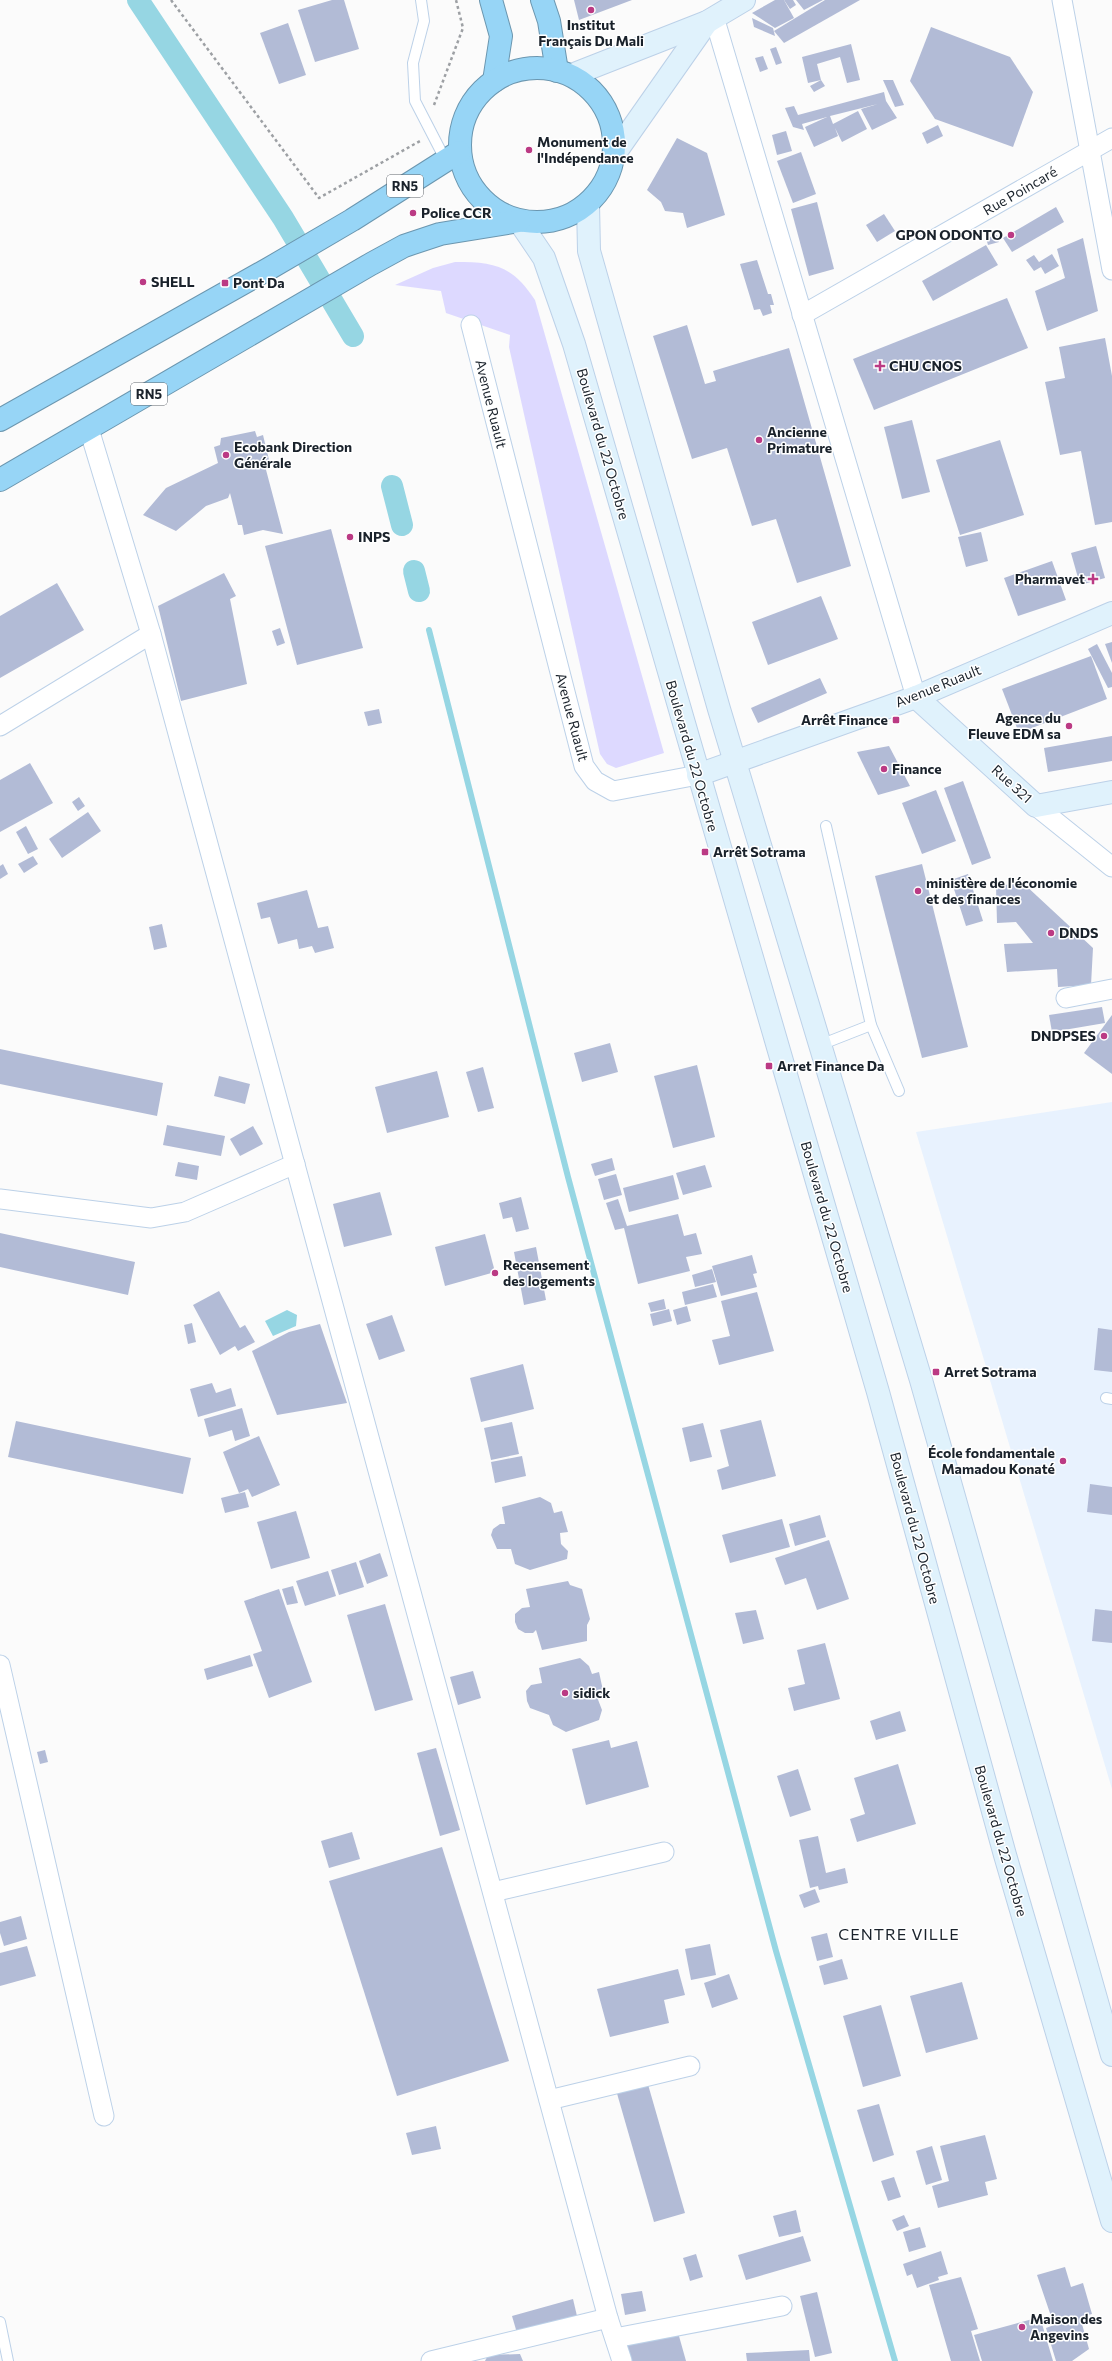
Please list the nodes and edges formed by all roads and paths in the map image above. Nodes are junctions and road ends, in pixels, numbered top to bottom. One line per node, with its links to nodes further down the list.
1 (171, 0): 11 (path)
2 (421, 0): 11 (lane)
3 (456, 0): 11 (path)
4 (491, 0): 10 (highway)
5 (542, 0): 9 (highway)
6 (744, 0): 8 (main road)
7 (1062, 0): 13 (street)
8 (710, 19): 9 (main road); 15 (main road); 19 (street)
9 (564, 73): 10 (highway); 15 (highway)
10 (494, 81): 14 (highway)
11 (426, 125): 14 (lane)
12 (1112, 138): 13 (street, Rue Poincaré)
13 (1090, 152): 18 (street); 19 (street, Rue Poincaré)
14 (452, 156): 17 (highway); 21 (highway, RN5)
15 (613, 156): 16 (highway)
16 (588, 204): 17 (highway); 28 (main road)
17 (519, 221): 22 (highway, RN5); 29 (main road, Boulevard du 22 Octobre)
18 (1112, 270)
19 (802, 315): 26 (street)
20 (471, 326): 29 (street, Avenue Ruault)
21 (0, 420)
22 (89, 429): 23 (highway, RN5); 25 (street)
23 (0, 480)
24 (1112, 613): 26 (main road, Avenue Ruault)
25 (151, 634): 27 (street); 39 (street)
26 (916, 697): 28 (main road, Avenue Ruault); 31 (main road, Rue 321)
27 (0, 726)
28 (734, 762): 29 (main road, Avenue Ruault); 37 (main road)
29 (698, 775): 48 (main road, Boulevard du 22 Octobre)
30 (1112, 792): 31 (main road)
31 (1036, 806): 33 (street, Rue 321)
32 (826, 826): 36 (lane)
33 (1112, 867)
34 (1112, 988): 35 (street)
35 (1066, 998)
36 (871, 1025): 37 (lane); 38 (lane)
37 (820, 1045): 44 (main road)
38 (899, 1091)
39 (295, 1164): 40 (street); 43 (street)
40 (0, 1199)
41 (0, 1665): 47 (street)
42 (664, 1852): 43 (street)
43 (493, 1892): 46 (street)
44 (1112, 2055)
45 (690, 2066): 46 (street)
46 (549, 2100): 50 (street)
47 (104, 2116)
48 (1112, 2221)
49 (782, 2306): 52 (street)
50 (608, 2318): 52 (street); 54 (street)
51 (0, 2322): 53 (lane)
52 (615, 2338): 55 (street)
53 (8, 2361)
54 (431, 2361)
55 (622, 2361)

